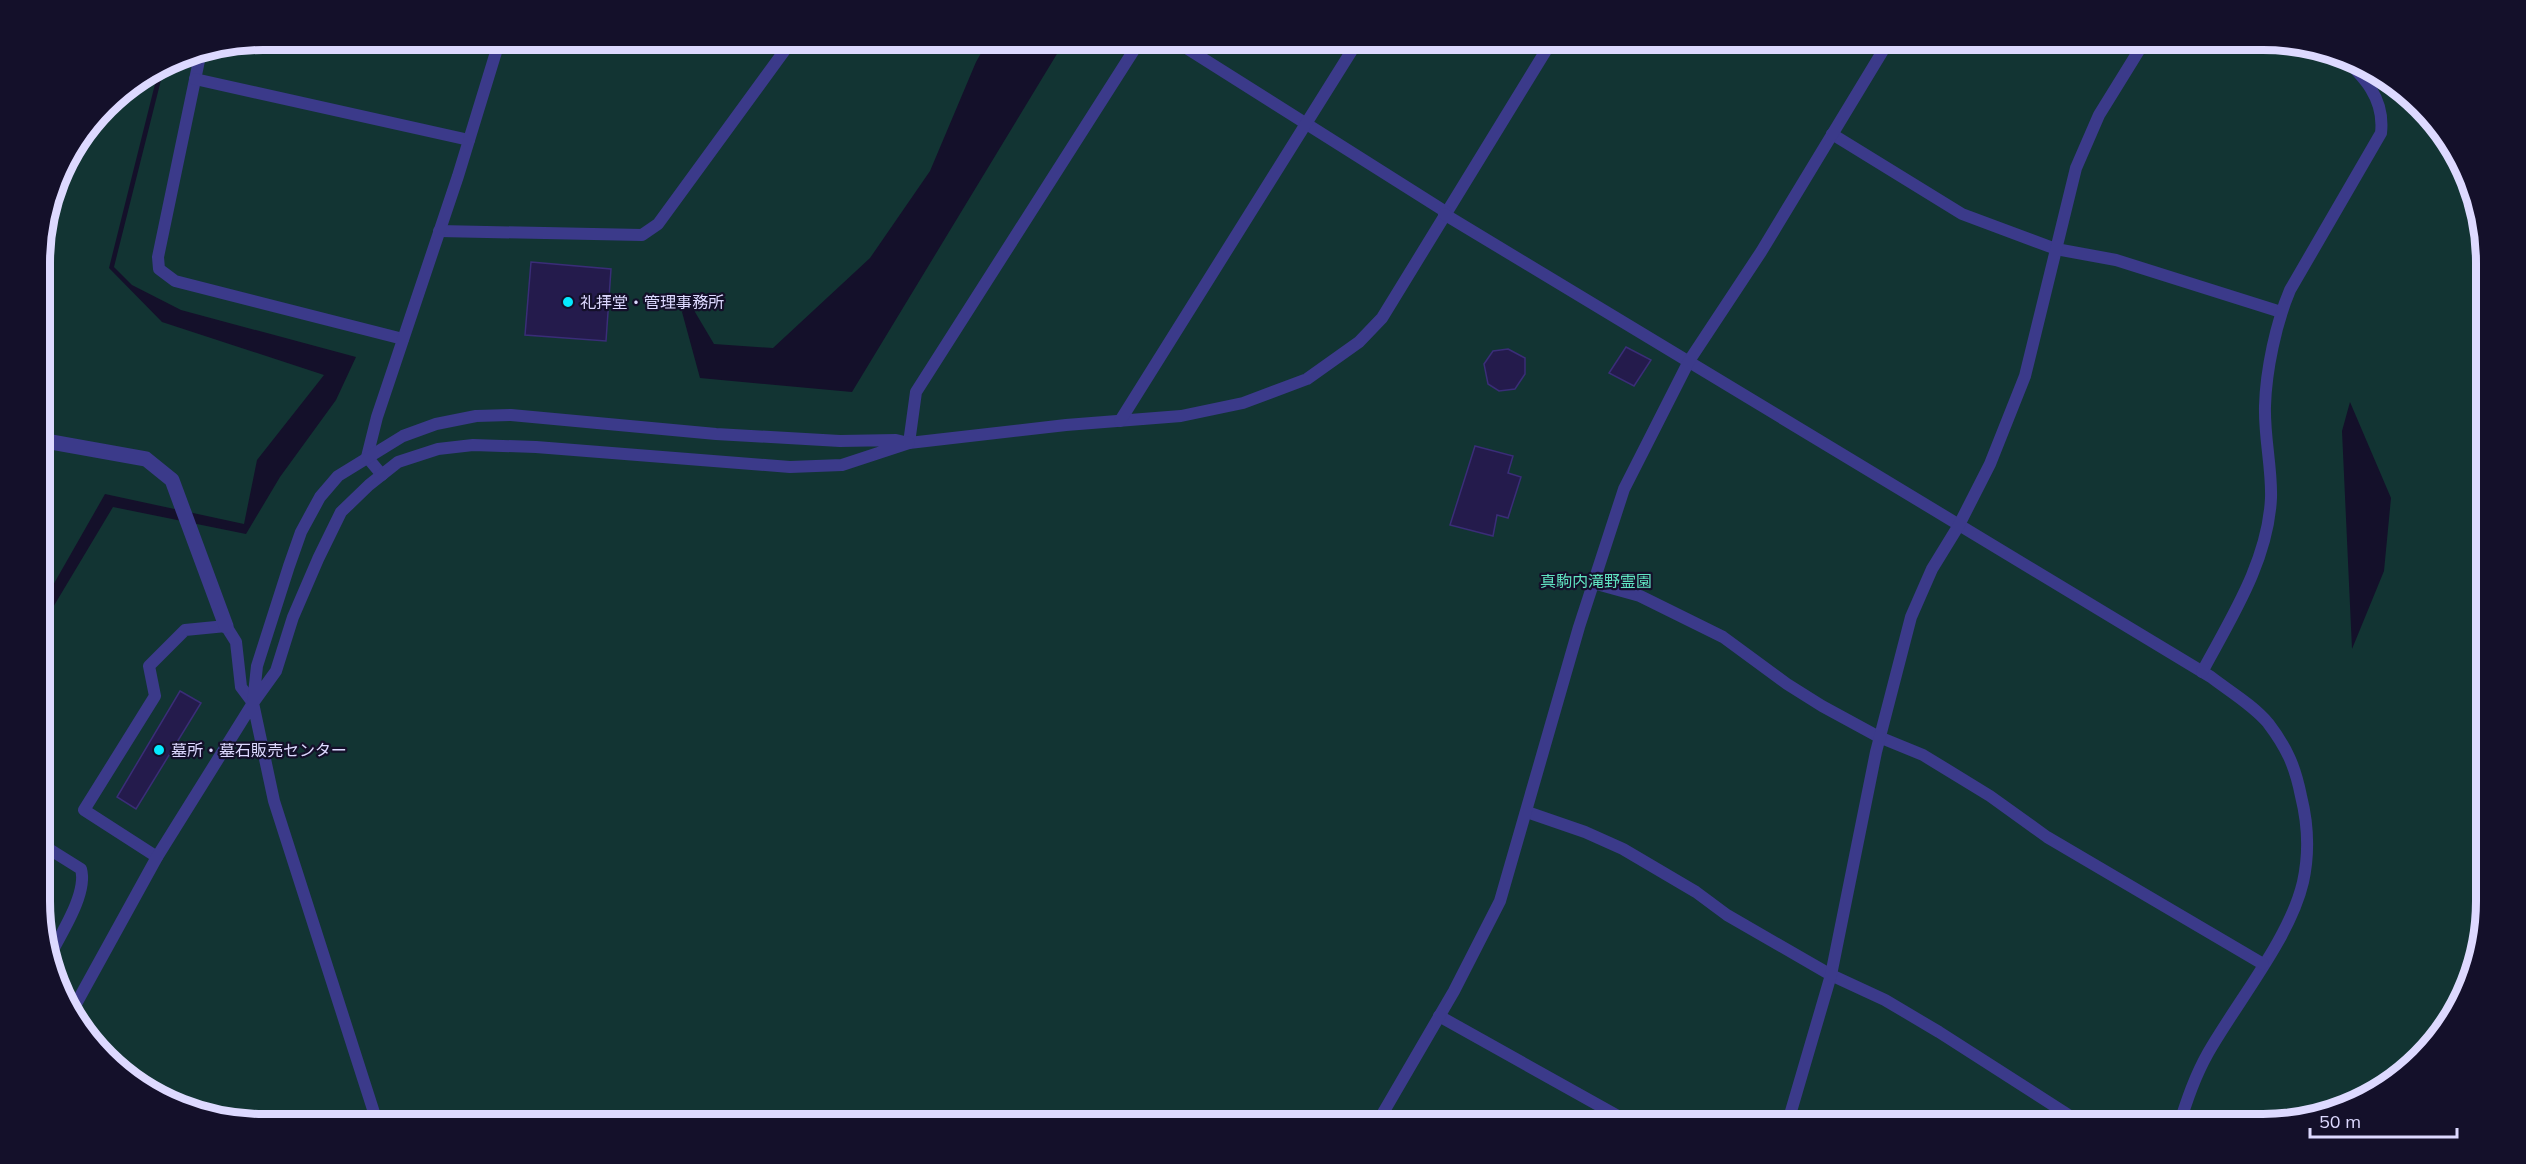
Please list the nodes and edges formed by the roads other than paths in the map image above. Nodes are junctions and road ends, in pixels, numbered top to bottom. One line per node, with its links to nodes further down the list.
1 (497, 50): 14 (lane)
2 (785, 50): 16 (lane)
3 (1134, 50): 23 (lane)
4 (1189, 50): 12 (lane)
5 (1352, 50): 12 (lane)
6 (1546, 50): 15 (lane)
7 (1883, 50): 13 (lane)
8 (2139, 50): 17 (lane)
9 (199, 59): 11 (lane)
10 (2357, 71): 18 (lane)
11 (195, 79): 14 (lane); 19 (lane)
12 (1306, 124): 15 (lane); 21 (lane)
13 (1832, 134): 17 (lane); 20 (lane)
14 (469, 140): 16 (lane)
15 (1445, 213): 20 (lane); 21 (lane)
16 (440, 231): 19 (lane)
17 (2056, 249): 18 (lane); 26 (lane)
18 (2281, 312): 29 (lane)
19 (403, 339): 24 (lane)
20 (1689, 361): 26 (lane); 27 (lane)
21 (1120, 421): 23 (lane)
22 (50, 442): 28 (street)
23 (909, 443): 24 (lane); 25 (lane)
24 (367, 457): 25 (lane); 30 (lane)
25 (382, 475): 30 (lane)
26 (1959, 525): 29 (lane); 31 (lane)
27 (1593, 583): 31 (lane); 32 (lane)
28 (226, 626): 30 (lane); 34 (lane)
29 (2202, 672): 36 (lane)
30 (253, 703): 34 (lane); 40 (lane)
31 (1880, 737): 36 (lane); 37 (lane)
32 (1527, 812): 37 (lane); 39 (lane)
33 (50, 850): 35 (lane)
34 (157, 857): 38 (lane)
35 (54, 945)
36 (2263, 964): 45 (lane)
37 (1831, 975): 43 (lane); 44 (lane)
38 (76, 1004)
39 (1439, 1016): 41 (lane); 42 (lane)
40 (374, 1114)
41 (1382, 1114)
42 (1614, 1114)
43 (1790, 1114)
44 (2067, 1114)
45 (2182, 1114)

